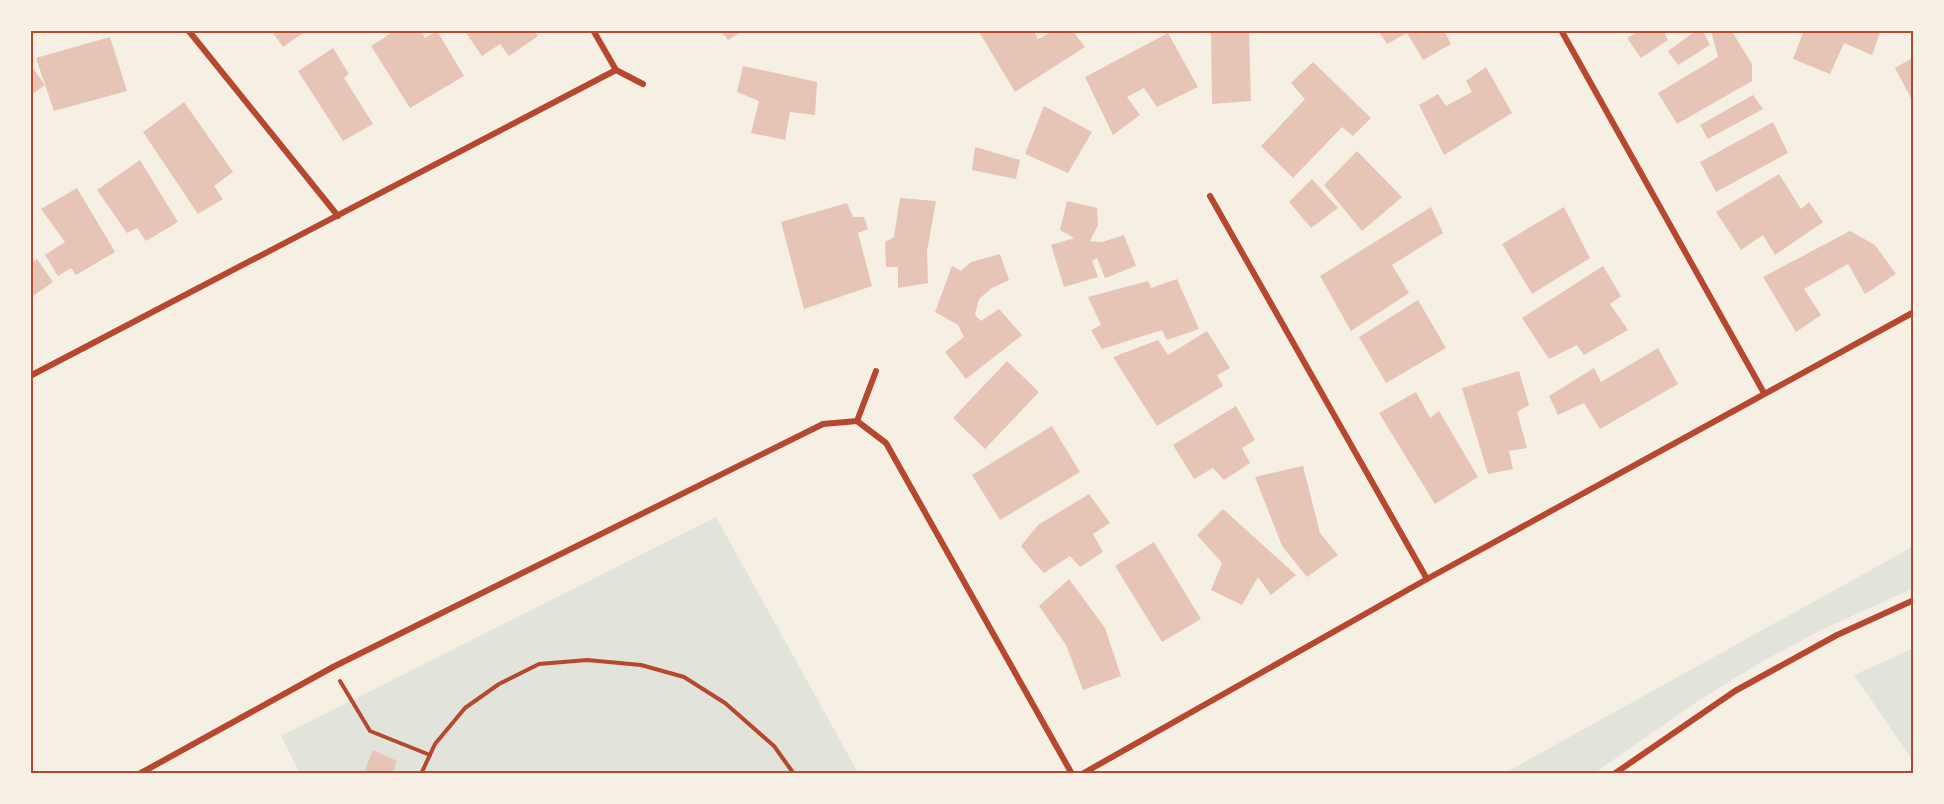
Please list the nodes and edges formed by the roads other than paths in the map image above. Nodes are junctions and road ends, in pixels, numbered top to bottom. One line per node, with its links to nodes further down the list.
1 (188, 30): 7 (street)
2 (593, 30): 4 (street)
3 (1562, 30): 11 (street)
4 (616, 70): 5 (street); 7 (street)
5 (643, 84)
6 (1210, 196): 13 (street)
7 (338, 216): 10 (street)
8 (1914, 312): 11 (street)
9 (876, 371): 12 (street)
10 (30, 376)
11 (1764, 393): 13 (street)
12 (857, 421): 15 (street); 16 (street)
13 (1427, 579): 17 (street)
14 (1914, 600): 18 (street)
15 (139, 774)
16 (1072, 774)
17 (1082, 774)
18 (1614, 774)

